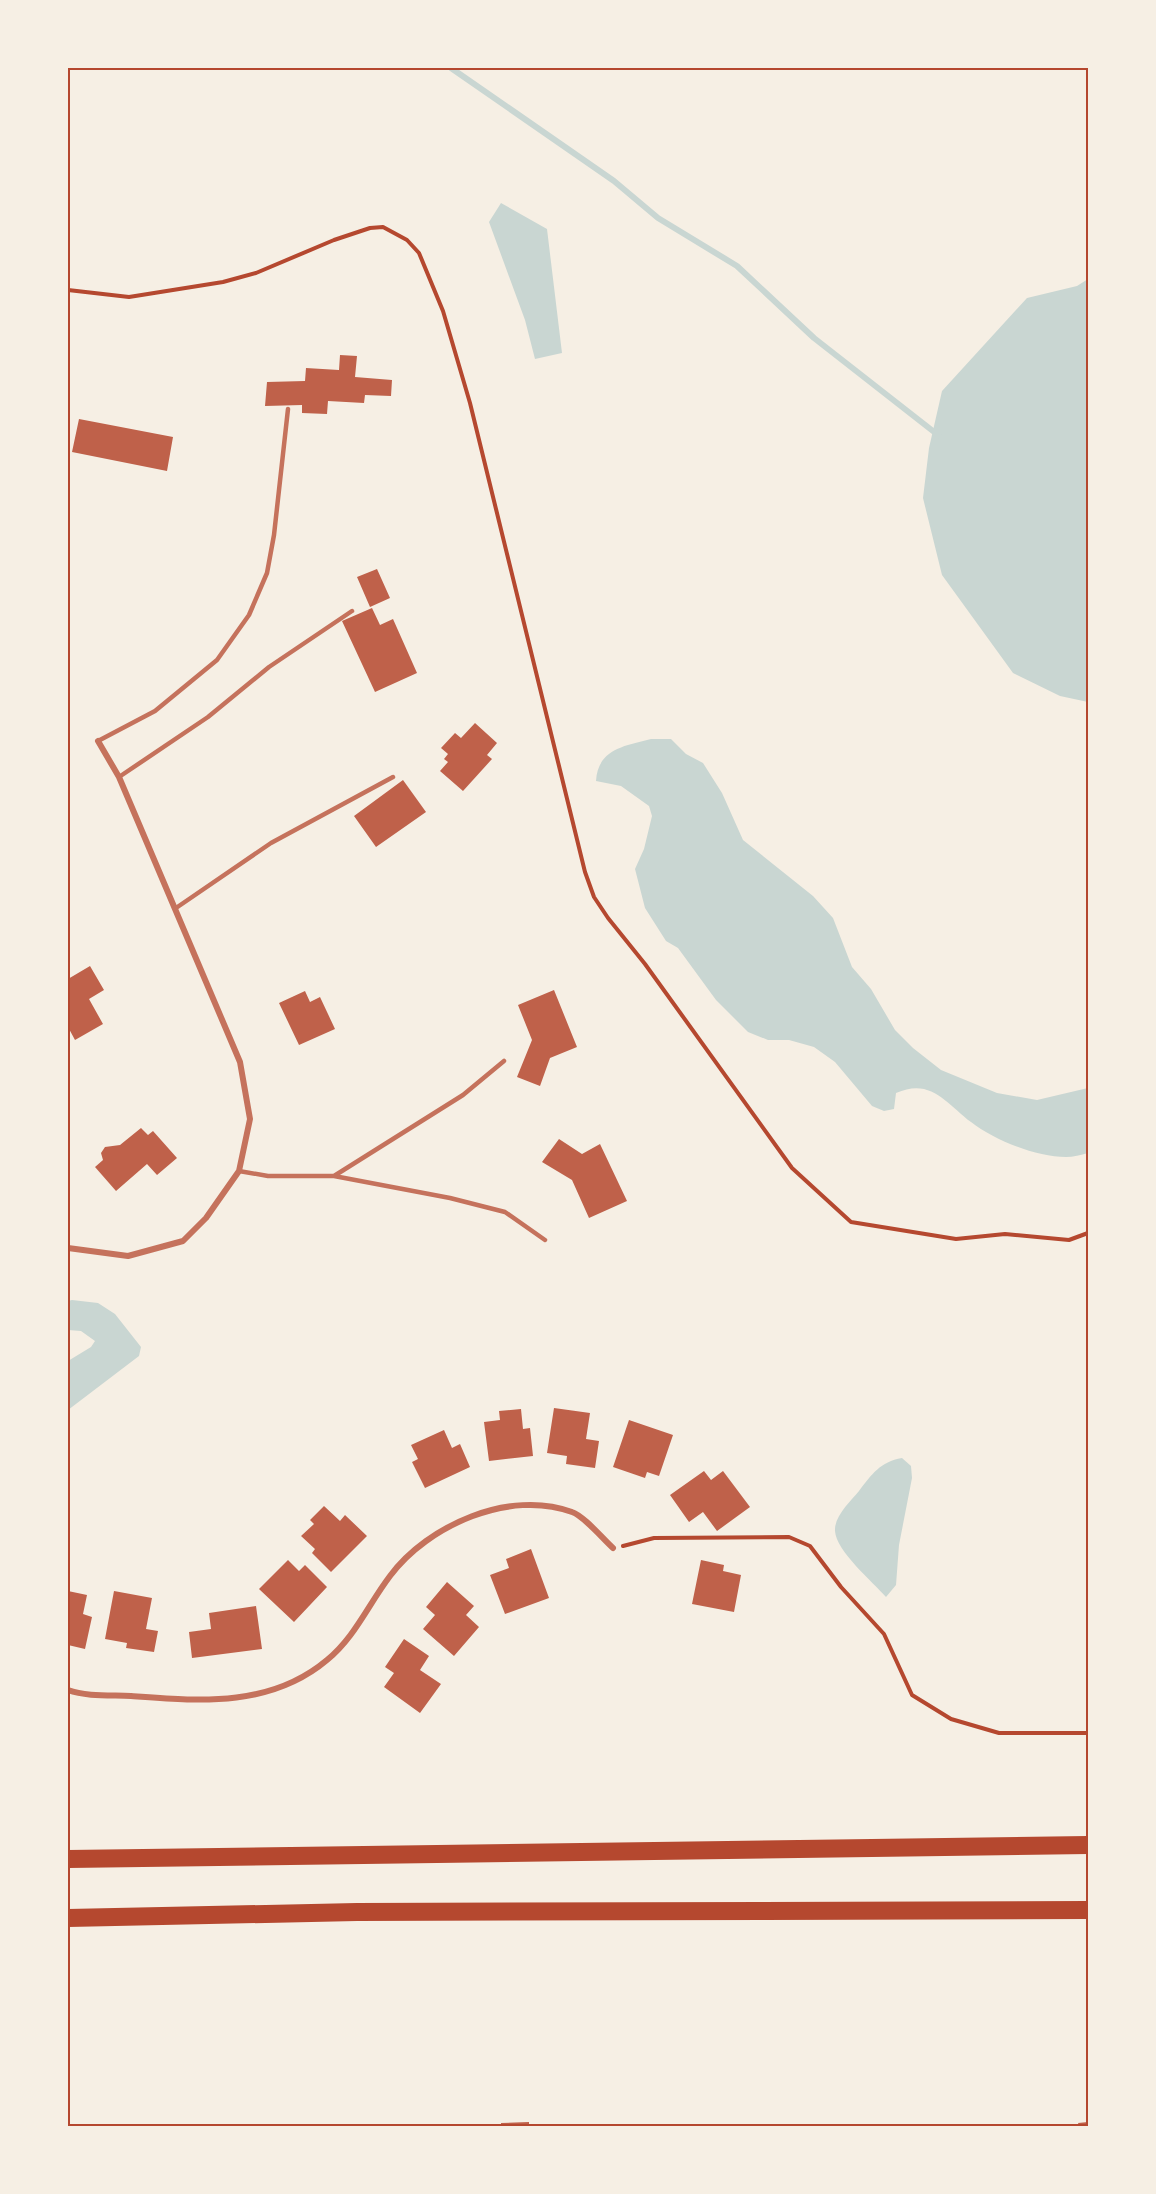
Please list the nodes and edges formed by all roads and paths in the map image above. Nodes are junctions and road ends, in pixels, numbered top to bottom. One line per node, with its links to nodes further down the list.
1 (68, 290): 11 (path)
2 (288, 409): 4 (lane)
3 (352, 610): 5 (lane)
4 (98, 741): 5 (street)
5 (119, 777): 7 (street)
6 (393, 777): 7 (lane)
7 (176, 908): 9 (street)
8 (504, 1061): 10 (lane)
9 (239, 1171): 10 (lane); 13 (street)
10 (334, 1176): 12 (lane)
11 (1089, 1233)
12 (544, 1240)
13 (68, 1248)
14 (613, 1548): 15 (street); 16 (path)
15 (68, 1690)
16 (1089, 1733)
17 (1089, 1845): 18 (highway)
18 (68, 1860)
19 (1089, 1910): 20 (highway)
20 (68, 1918)

